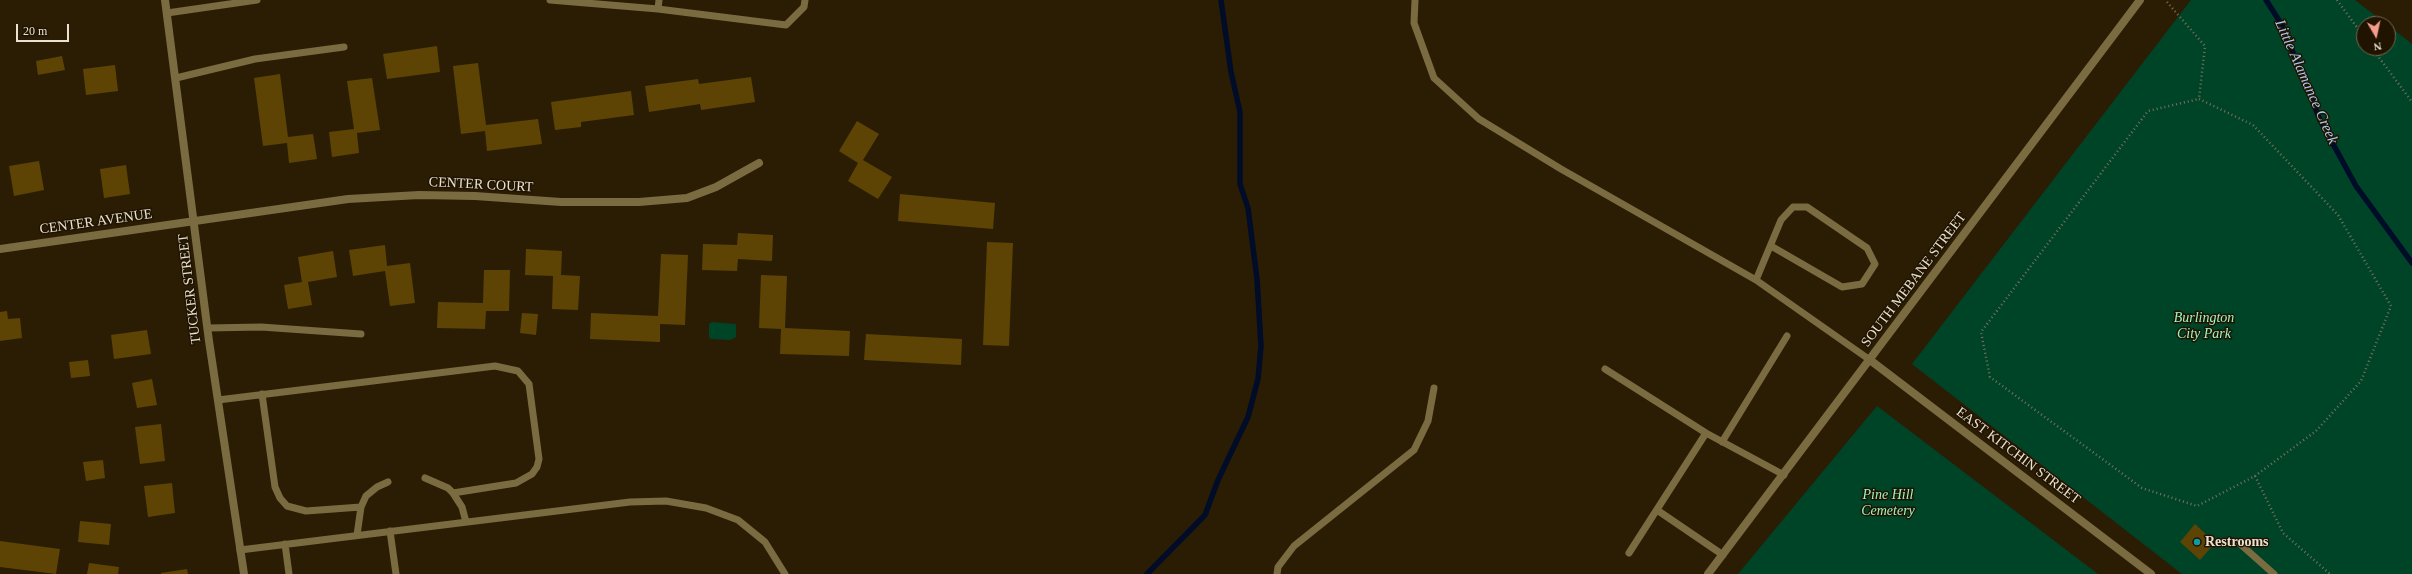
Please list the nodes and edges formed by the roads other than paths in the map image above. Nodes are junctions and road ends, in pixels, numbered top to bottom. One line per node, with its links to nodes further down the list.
1 (165, 0): 9 (street, TUCKER STREET)
2 (257, 0): 9 (lane)
3 (550, 0): 8 (lane)
4 (659, 0): 8 (lane)
5 (805, 0): 8 (lane)
6 (1415, 0): 16 (lane)
7 (2140, 0): 20 (street, SOUTH MEBANE STREET)
8 (658, 10)
9 (167, 13): 11 (street, TUCKER STREET)
10 (344, 47): 11 (lane)
11 (176, 78): 13 (street, TUCKER STREET)
12 (759, 163): 13 (street, CENTER COURT)
13 (195, 221): 15 (street, CENTER AVENUE); 17 (street, TUCKER STREET)
14 (1771, 246): 14 (lane); 16 (lane)
15 (0, 249)
16 (1756, 280): 20 (lane)
17 (208, 328): 18 (lane); 24 (street, TUCKER STREET)
18 (361, 334)
19 (1787, 336): 26 (lane)
20 (1870, 360): 27 (street, SOUTH MEBANE STREET); 47 (street, EAST KITCHIN STREET)
21 (1605, 370): 25 (lane)
22 (1434, 388): 45 (lane)
23 (262, 394): 24 (lane); 30 (lane); 31 (lane)
24 (218, 400): 38 (street, TUCKER STREET)
25 (1706, 433): 26 (lane); 32 (lane)
26 (1722, 442): 27 (lane)
27 (1784, 475): 40 (street, SOUTH MEBANE STREET)
28 (425, 478): 30 (lane)
29 (388, 482): 31 (lane)
30 (453, 493): 33 (lane)
31 (361, 507): 35 (lane)
32 (1657, 510): 39 (lane); 40 (lane)
33 (466, 522): 34 (lane); 44 (lane)
34 (390, 531): 35 (lane); 43 (lane)
35 (357, 535): 37 (lane)
36 (2240, 543): 48 (lane)
37 (285, 544): 38 (lane); 42 (lane)
38 (240, 550): 41 (street, TUCKER STREET)
39 (1629, 553)
40 (1723, 555): 46 (street, SOUTH MEBANE STREET)
41 (244, 574)
42 (289, 574)
43 (396, 574)
44 (784, 574)
45 (1277, 574)
46 (1708, 574)
47 (2151, 574)
48 (2274, 574)

